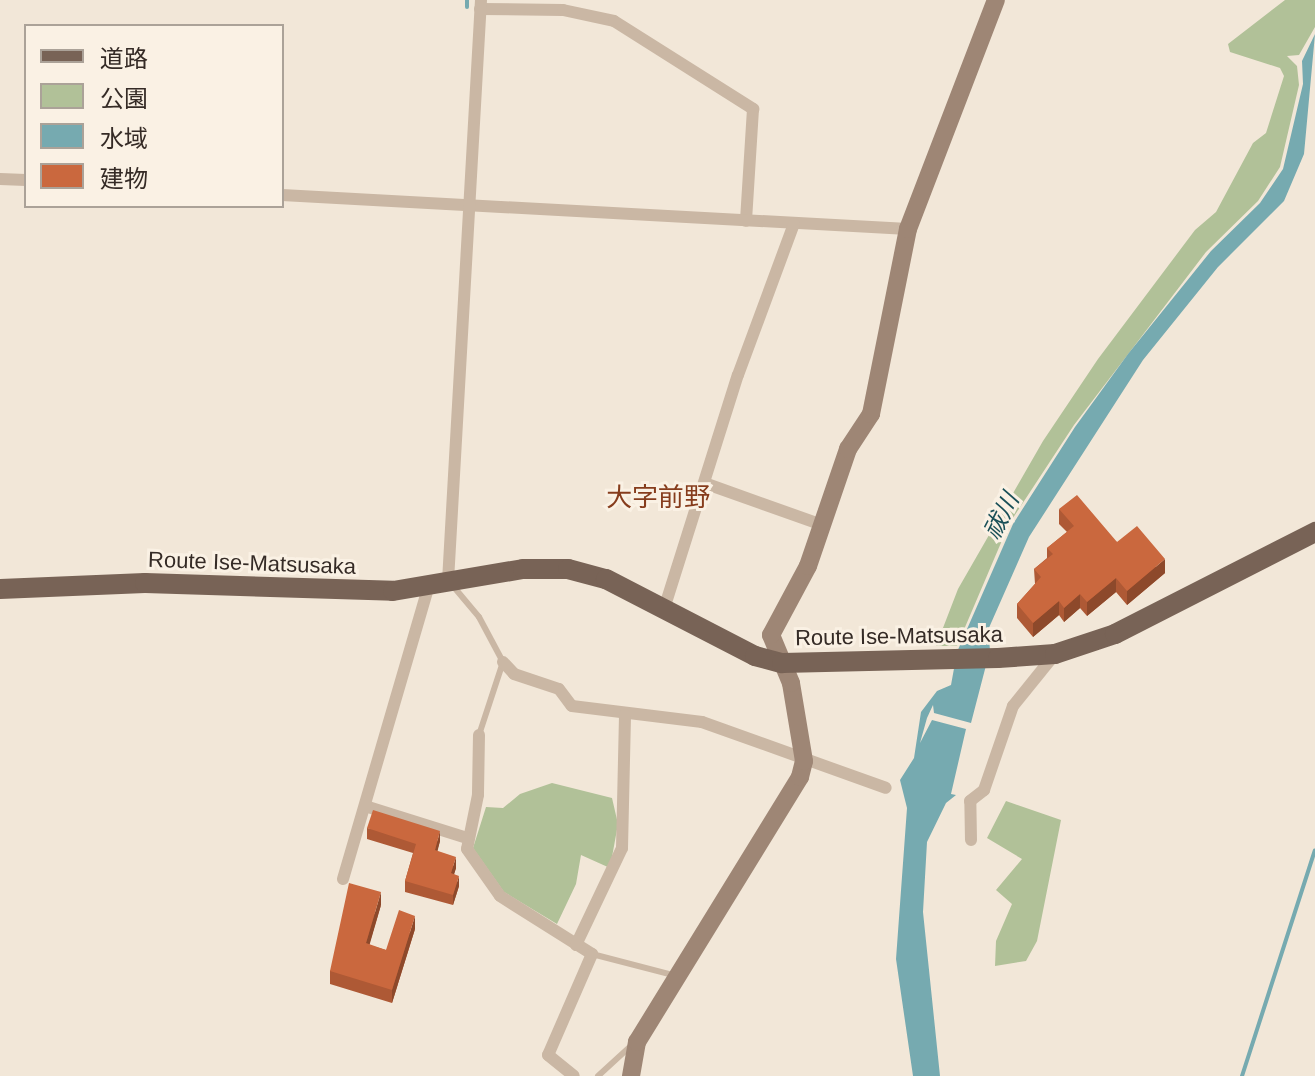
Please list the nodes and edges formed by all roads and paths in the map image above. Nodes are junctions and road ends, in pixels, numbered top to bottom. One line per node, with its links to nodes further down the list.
1 (996, 0): 9 (main road)
2 (480, 5): 6 (street); 7 (street)
3 (0, 179): 4 (street)
4 (24, 180)
5 (284, 195): 6 (street)
6 (470, 206): 7 (street); 13 (street)
7 (746, 221): 8 (street)
8 (794, 224): 9 (street); 10 (street)
9 (908, 229): 11 (main road)
10 (707, 484): 11 (street); 15 (street)
11 (822, 525): 18 (main road)
12 (1315, 532): 16 (main road, Route Ise-Matsusaka)
13 (439, 583): 14 (main road, Route Ise-Matsusaka); 15 (main road, Route Ise-Matsusaka); 17 (lane); 23 (street)
14 (0, 589)
15 (664, 609): 18 (main road, Route Ise-Matsusaka)
16 (1055, 654): 18 (main road, Route Ise-Matsusaka); 25 (street)
17 (503, 662): 19 (street); 20 (lane)
18 (782, 663): 21 (main road)
19 (625, 715): 21 (street); 27 (street)
20 (479, 735): 24 (street)
21 (804, 761): 22 (street); 29 (main road)
22 (886, 788)
23 (365, 806): 24 (street); 26 (street)
24 (467, 838): 27 (street)
25 (971, 840)
26 (343, 879)
27 (576, 945): 28 (street)
28 (592, 954): 29 (lane); 31 (street)
29 (679, 977): 30 (main road)
30 (637, 1042): 32 (lane); 33 (main road)
31 (574, 1076)
32 (598, 1076)
33 (631, 1076)

